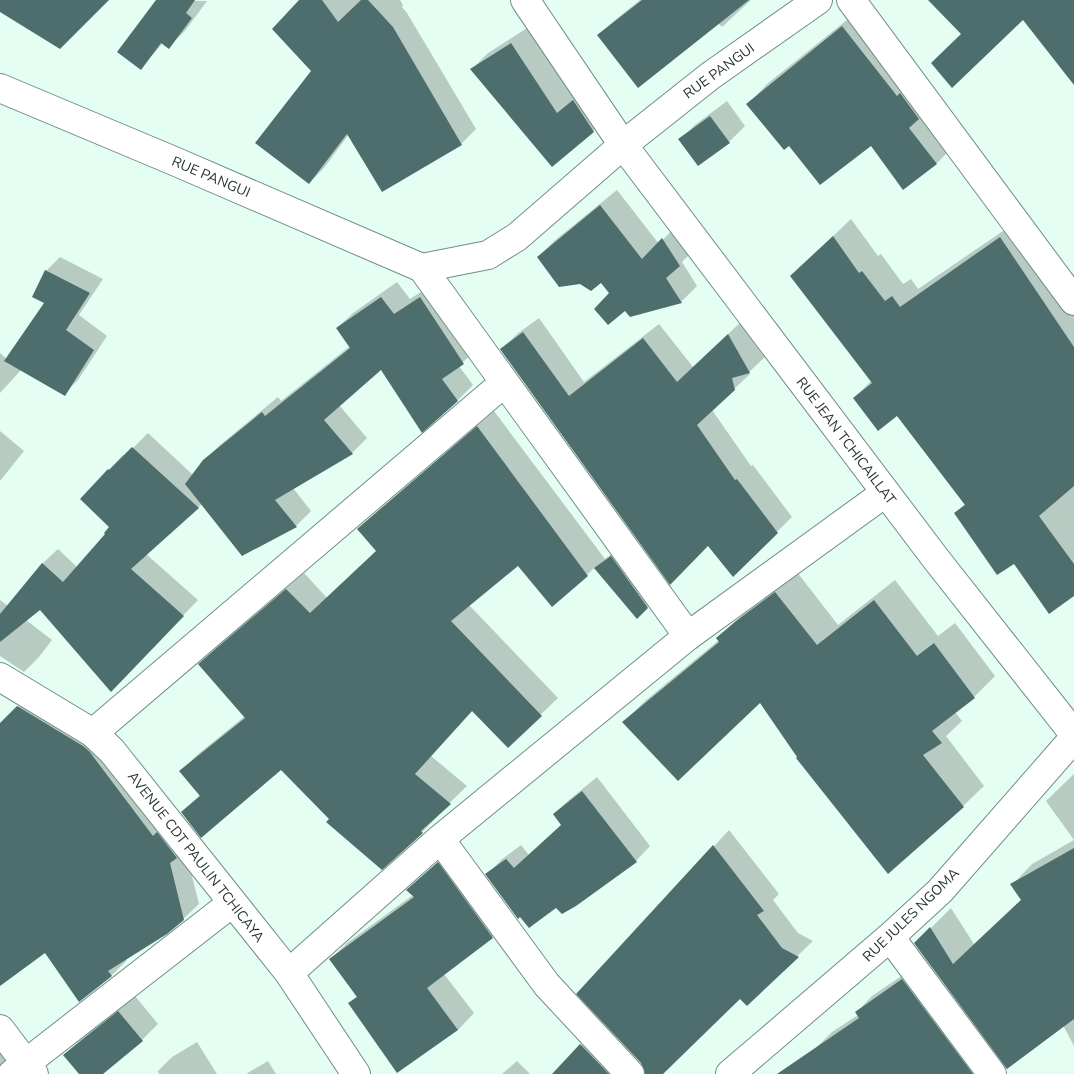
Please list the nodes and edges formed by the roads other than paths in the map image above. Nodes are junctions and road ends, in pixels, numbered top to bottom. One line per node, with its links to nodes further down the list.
1 (525, 0): 5 (street, RUE JEAN TCHICAILLAT)
2 (818, 0): 5 (street, RUE PANGUI)
3 (850, 0): 7 (street)
4 (0, 88): 6 (street, RUE PANGUI)
5 (623, 145): 6 (street, RUE PANGUI); 9 (street, RUE JEAN TCHICAILLAT)
6 (422, 268): 8 (street)
7 (1074, 301)
8 (504, 383): 10 (street); 12 (street)
9 (885, 492): 10 (street); 13 (street, RUE JEAN TCHICAILLAT)
10 (688, 636): 15 (street)
11 (0, 677): 12 (street, AVENUE CDT PAULIN TCHICAYA)
12 (93, 733): 16 (street, AVENUE CDT PAULIN TCHICAYA)
13 (1074, 734)
14 (1074, 738): 17 (street, RUE JULES NGOMA)
15 (440, 839): 18 (street); 22 (street)
16 (232, 903): 18 (street, AVENUE CDT PAULIN TCHICAYA); 20 (street)
17 (890, 937): 23 (street, RUE JULES NGOMA); 24 (street)
18 (289, 973): 21 (street, AVENUE CDT PAULIN TCHICAYA)
19 (0, 1029): 20 (street)
20 (24, 1071)
21 (356, 1074)
22 (630, 1074)
23 (730, 1074)
24 (992, 1074)

